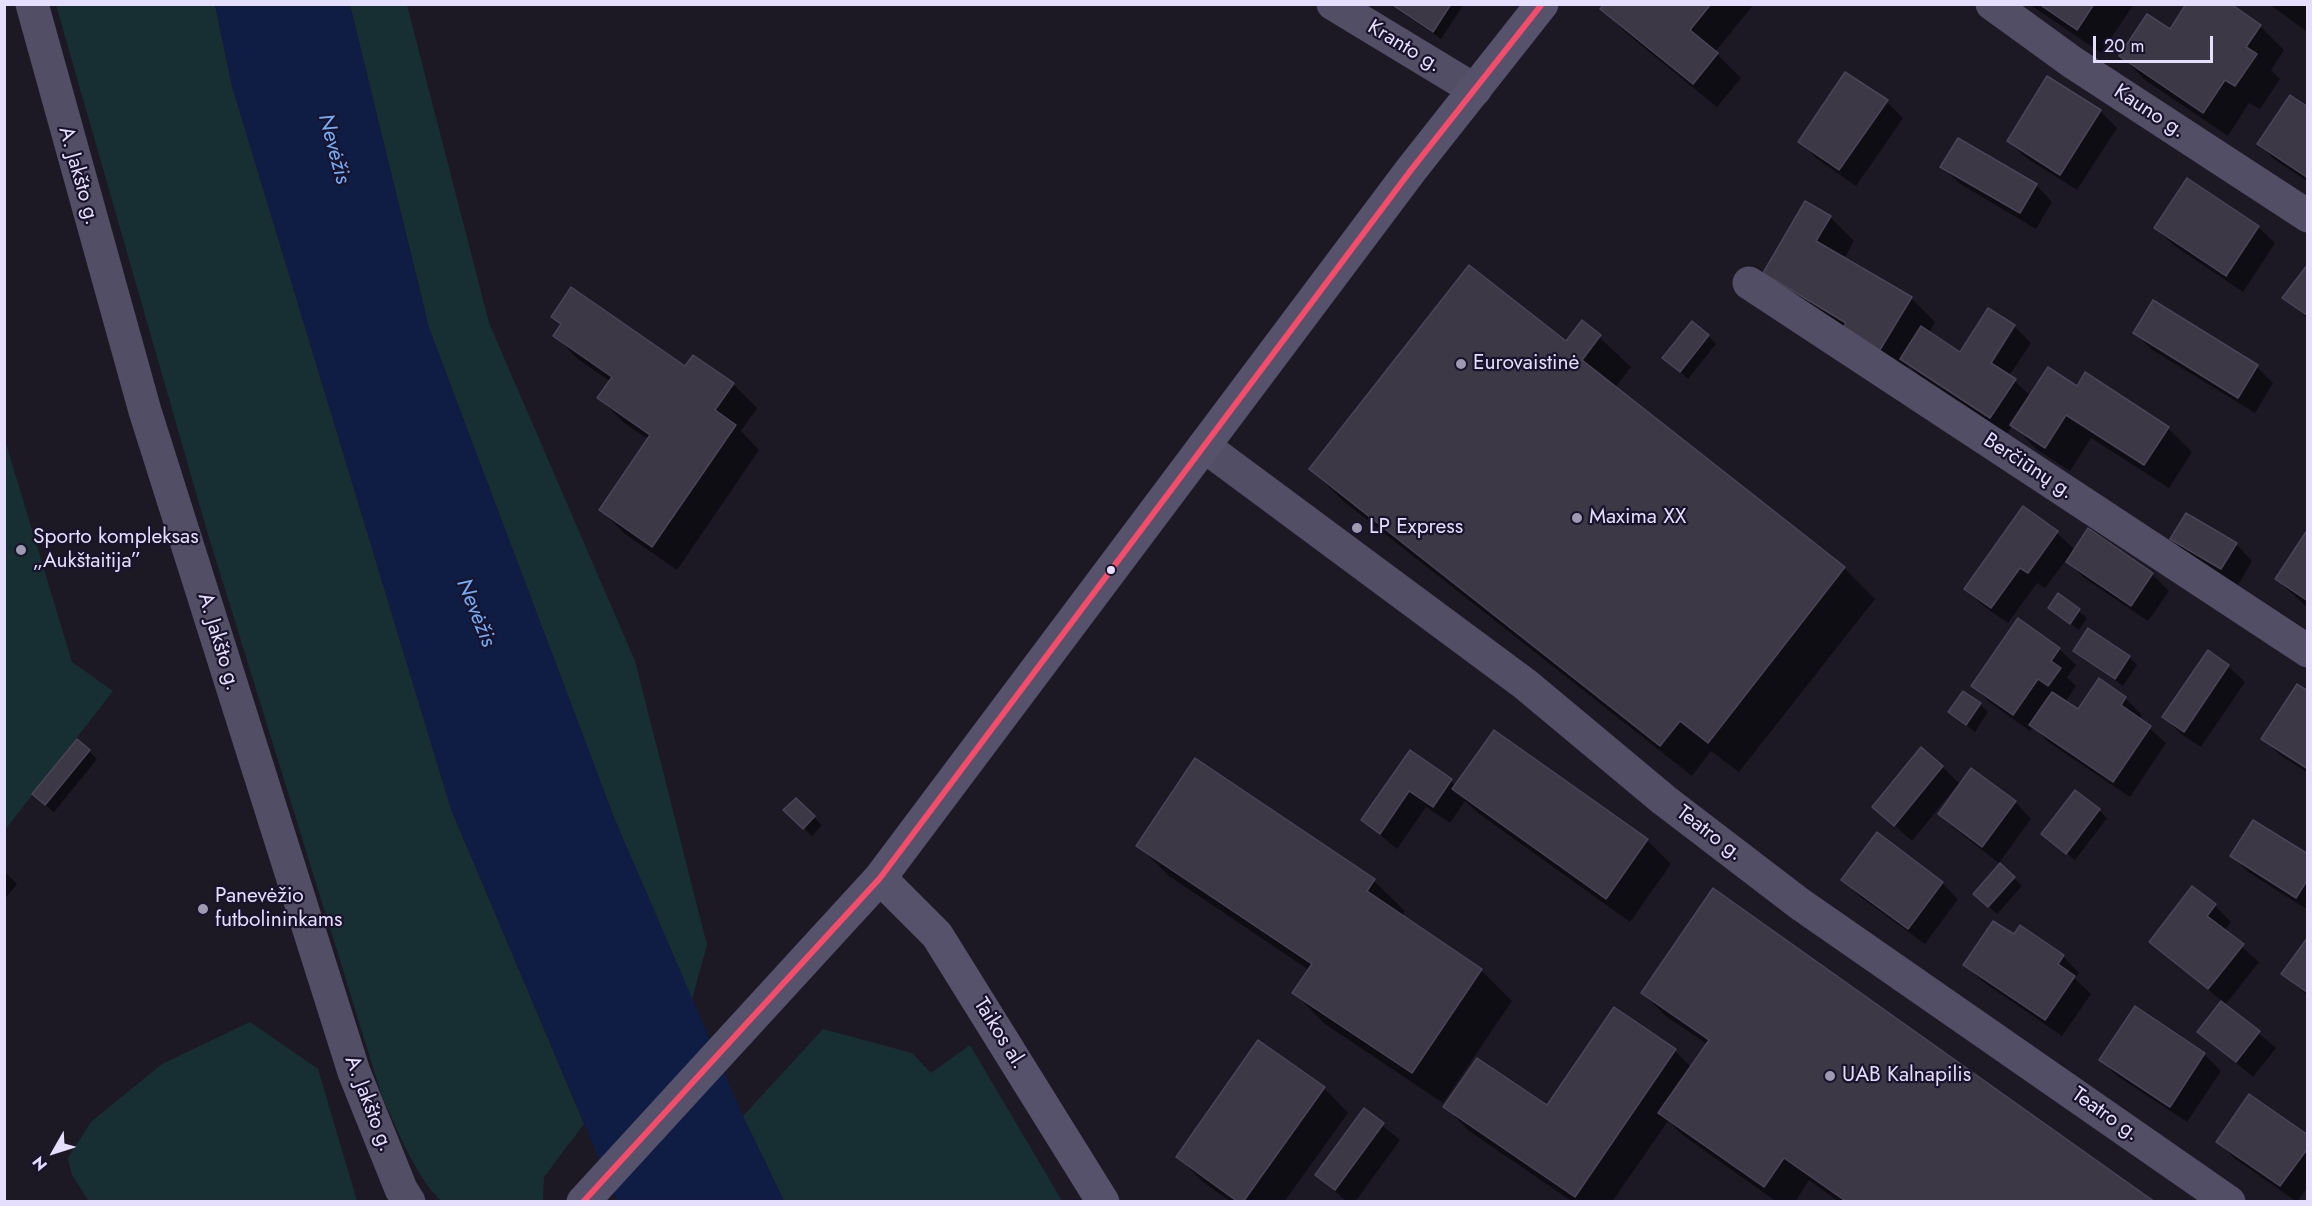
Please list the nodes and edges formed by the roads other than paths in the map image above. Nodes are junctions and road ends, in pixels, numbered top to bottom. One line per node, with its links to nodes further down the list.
1 (32, 4): 11 (street, A. Jakšto g.)
2 (1333, 4): 5 (street, Kranto g.)
3 (1542, 4): 5 (main road)
4 (1992, 4): 6 (street, Kauno g.)
5 (1475, 90): 8 (main road)
6 (2307, 216)
7 (1749, 284): 9 (street, Berčiūnų g.)
8 (1204, 446): 10 (main road); 14 (street, Teatro g.)
9 (2307, 651)
10 (880, 878): 12 (main road); 13 (main road, Taikos al.)
11 (409, 1202)
12 (583, 1202)
13 (1103, 1202)
14 (2229, 1202)

